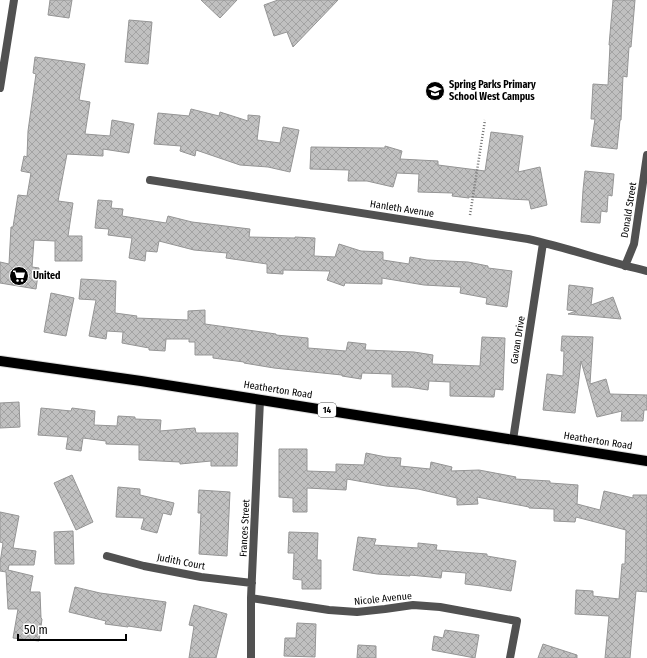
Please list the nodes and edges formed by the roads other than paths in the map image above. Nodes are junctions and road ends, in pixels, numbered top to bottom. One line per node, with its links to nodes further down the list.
1 (14, 0): 2 (street)
2 (0, 88)
3 (647, 155): 6 (street, Donald Street)
4 (150, 180): 5 (street, Hanleth Avenue)
5 (543, 243): 6 (street, Hanleth Avenue); 10 (street, Gavan Drive)
6 (625, 266): 7 (street, Hanleth Avenue)
7 (647, 271)
8 (0, 361): 9 (main road, Heatherton Road / 14)
9 (260, 400): 10 (main road, Heatherton Road / 14); 13 (street, Frances Street)
10 (514, 440): 11 (main road, Heatherton Road / 14)
11 (647, 461)
12 (107, 556): 13 (street, Judith Court)
13 (252, 583): 14 (street, Frances Street)
14 (251, 598): 15 (street, Frances Street); 16 (street, Nicole Avenue)
15 (251, 658)
16 (510, 658)

